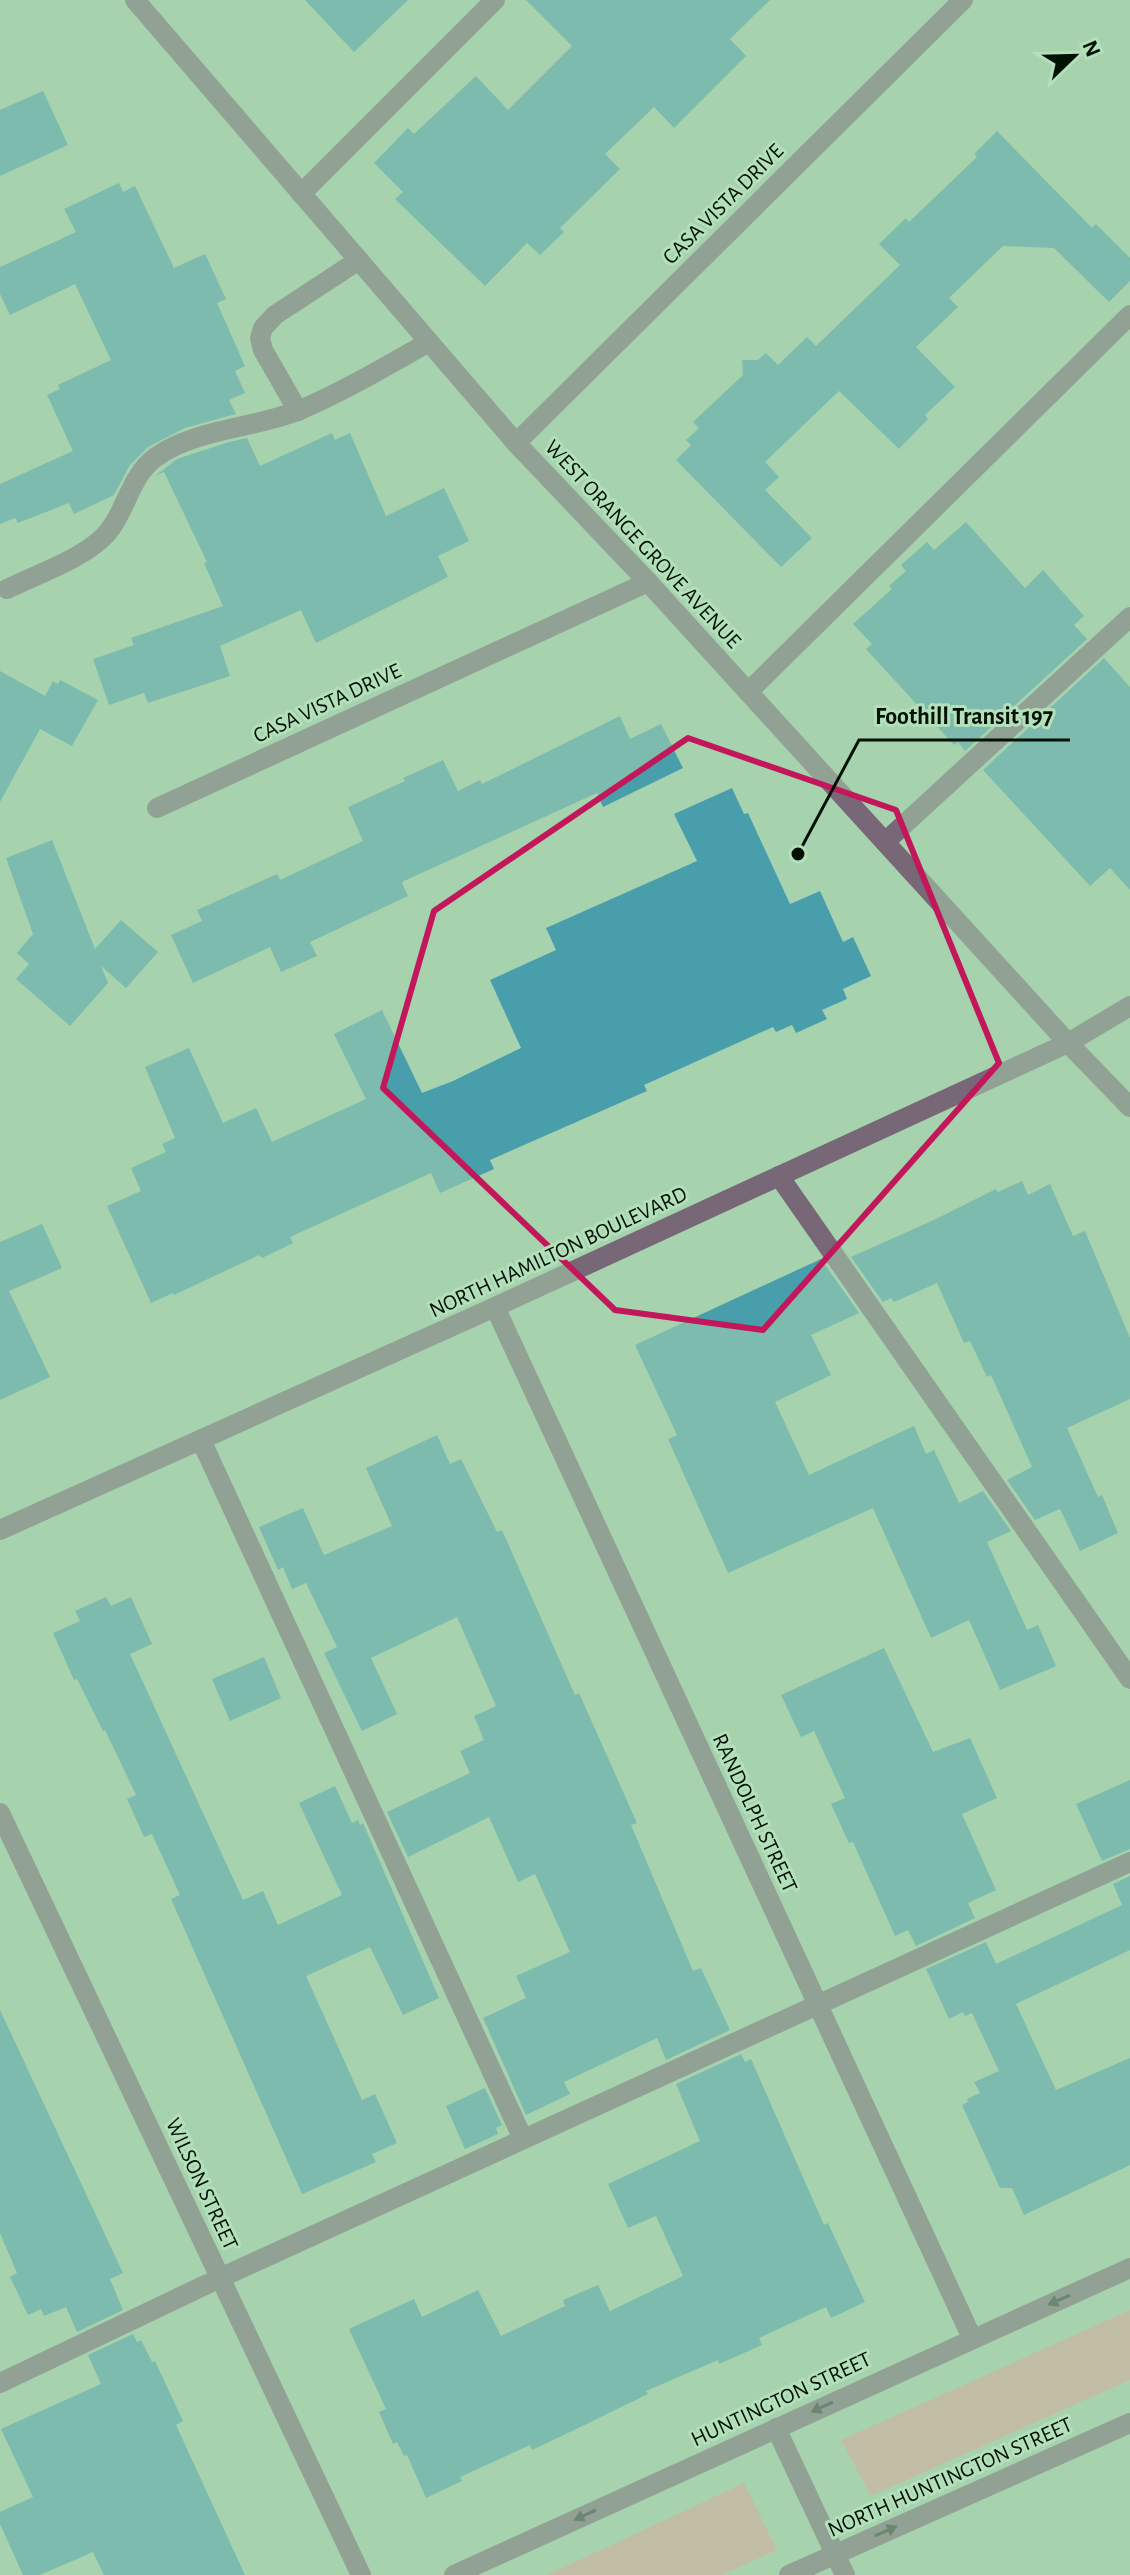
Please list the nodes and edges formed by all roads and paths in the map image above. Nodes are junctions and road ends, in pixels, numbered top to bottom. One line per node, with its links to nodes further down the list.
1 (135, 0): 4 (street, WEST ORANGE GROVE AVENUE)
2 (495, 0): 4 (street)
3 (963, 0): 9 (street, CASA VISTA DRIVE)
4 (301, 194): 5 (street, WEST ORANGE GROVE AVENUE)
5 (359, 260): 7 (street, WEST ORANGE GROVE AVENUE); 8 (street)
6 (1130, 315): 13 (street)
7 (429, 342): 8 (street); 9 (street, WEST ORANGE GROVE AVENUE)
8 (298, 411): 11 (street)
9 (516, 443): 10 (street, WEST ORANGE GROVE AVENUE)
10 (648, 582): 13 (street, WEST ORANGE GROVE AVENUE); 14 (street, CASA VISTA DRIVE)
11 (7, 589)
12 (1130, 617): 15 (street)
13 (748, 692): 15 (street, WEST ORANGE GROVE AVENUE)
14 (157, 808)
15 (885, 842): 17 (street, WEST ORANGE GROVE AVENUE)
16 (1130, 1006): 17 (street, NORTH HAMILTON BOULEVARD)
17 (1068, 1043): 18 (street, WEST ORANGE GROVE AVENUE); 19 (street, NORTH HAMILTON BOULEVARD)
18 (1130, 1107)
19 (779, 1176): 20 (street, NORTH HAMILTON BOULEVARD); 23 (street)
20 (495, 1307): 21 (street, NORTH HAMILTON BOULEVARD); 26 (street, RANDOLPH STREET)
21 (201, 1440): 22 (street, NORTH HAMILTON BOULEVARD); 27 (street)
22 (0, 1530)
23 (1130, 1679)
24 (0, 1813): 29 (street, WILSON STREET)
25 (1130, 1862): 26 (street)
26 (817, 2004): 27 (street); 30 (street, RANDOLPH STREET)
27 (523, 2139): 29 (street)
28 (1130, 2268): 30 (street, HUNTINGTON STREET, one-way to 30)
29 (220, 2278): 31 (street); 35 (street, WILSON STREET)
30 (972, 2338): 33 (street, HUNTINGTON STREET, one-way to 33)
31 (0, 2383)
32 (1130, 2423): 34 (street, NORTH HUNTINGTON STREET, one-way to 32)
33 (776, 2428): 34 (street); 36 (street, HUNTINGTON STREET, one-way to 36)
34 (835, 2553): 37 (street, NORTH HUNTINGTON STREET); 38 (street)
35 (361, 2575)
36 (454, 2575)
37 (789, 2575)
38 (845, 2575)

